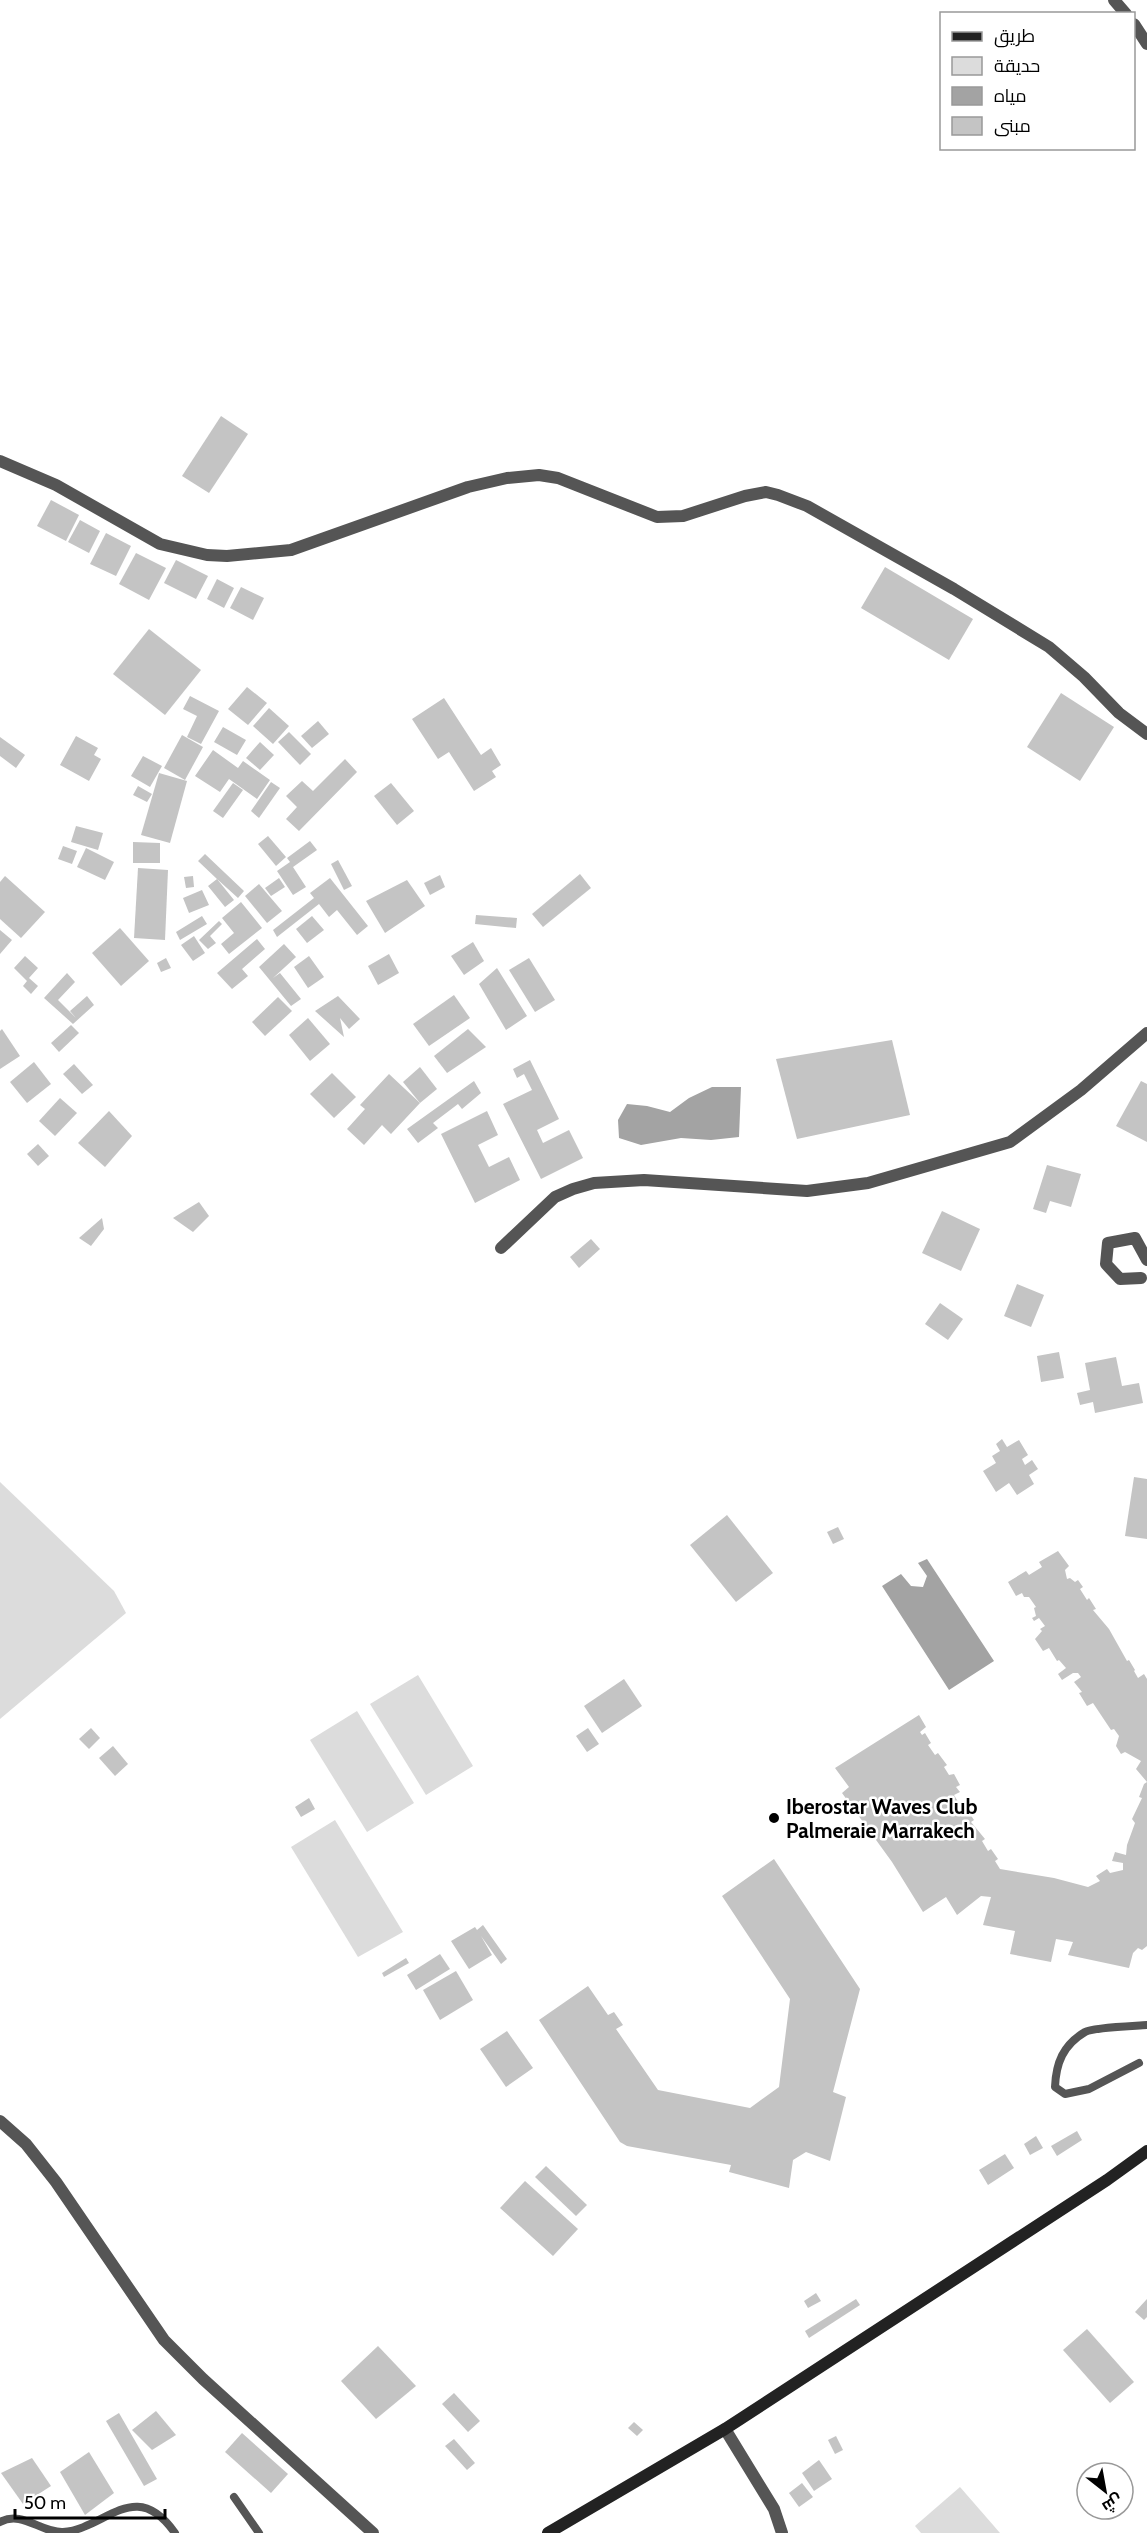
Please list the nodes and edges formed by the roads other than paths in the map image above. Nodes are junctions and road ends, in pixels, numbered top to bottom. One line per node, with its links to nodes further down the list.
1 (1114, 0): 2 (street)
2 (1124, 12)
3 (1135, 26): 4 (street)
4 (1147, 44)
5 (0, 461): 6 (street)
6 (1147, 734)
7 (1147, 1033): 8 (street)
8 (501, 1248)
9 (1147, 1261): 10 (street); 10 (street)
10 (1144, 1282)
11 (1147, 2025): 12 (lane)
12 (1139, 2063)
13 (0, 2121): 21 (street)
14 (1147, 2151): 15 (street)
15 (725, 2429): 22 (street); 23 (street)
16 (234, 2497): 20 (lane)
17 (0, 2522): 18 (lane)
18 (68, 2532): 19 (lane)
19 (175, 2533)
20 (259, 2533)
21 (373, 2533)
22 (548, 2533)
23 (782, 2533)

